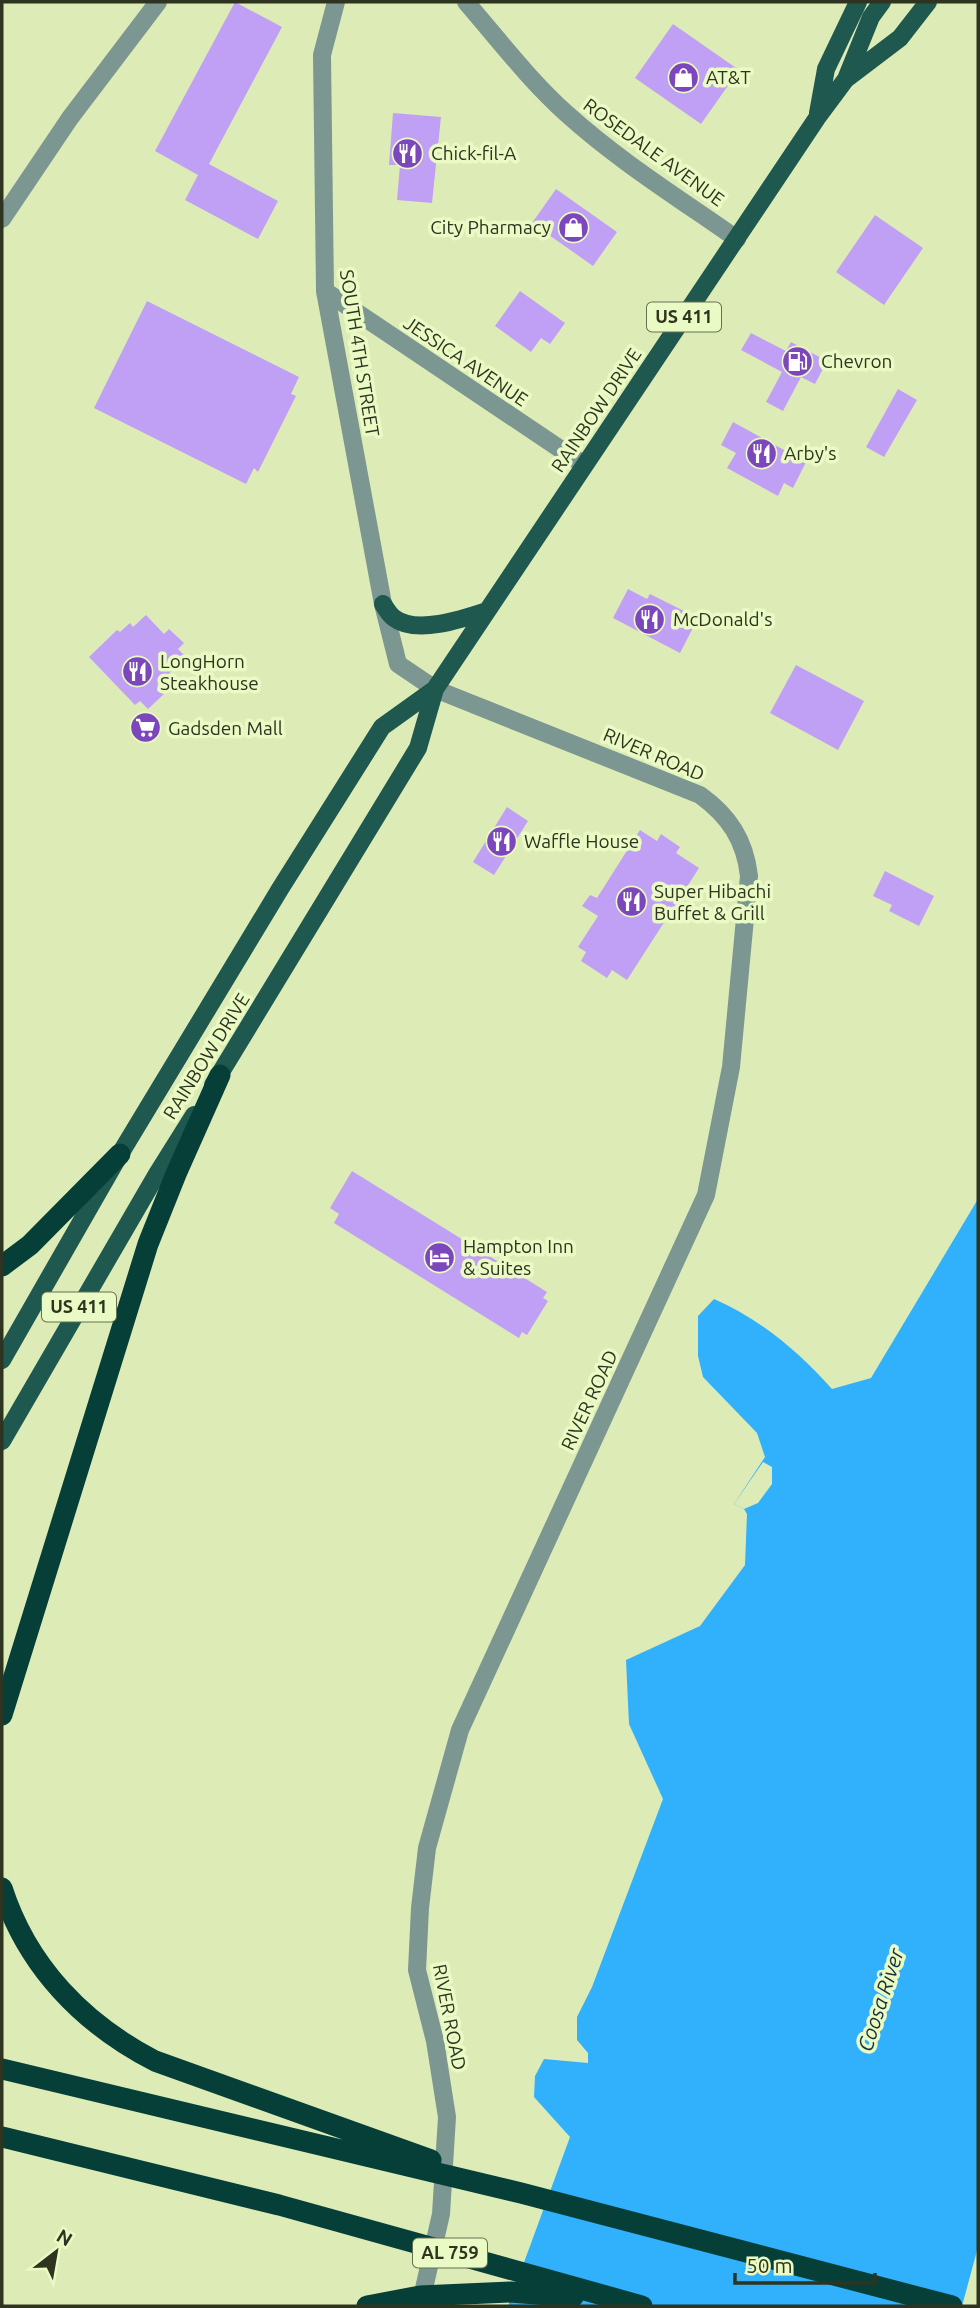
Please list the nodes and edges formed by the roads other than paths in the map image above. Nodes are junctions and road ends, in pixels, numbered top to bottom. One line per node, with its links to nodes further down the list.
1 (158, 2): 9 (street)
2 (336, 2): 11 (street, SOUTH 4TH STREET)
3 (466, 2): 10 (street, ROSEDALE AVENUE)
4 (858, 2): 8 (main road, RAINBOW DRIVE)
5 (882, 2): 7 (main road, US 411)
6 (928, 2): 7 (main road, US 411)
7 (845, 79): 8 (main road, US 411)
8 (817, 118): 10 (main road, RAINBOW DRIVE / US 411)
9 (2, 219)
10 (737, 239): 12 (main road, RAINBOW DRIVE / US 411)
11 (325, 291): 12 (street, JESSICA AVENUE); 13 (street, SOUTH 4TH STREET)
12 (584, 466): 14 (main road, RAINBOW DRIVE / US 411)
13 (383, 604): 14 (main road); 15 (street, SOUTH 4TH STREET)
14 (487, 611): 15 (main road, RAINBOW DRIVE / US 411)
15 (435, 689): 16 (main road, RAINBOW DRIVE / US 411); 17 (main road, RAINBOW DRIVE / US 411); 28 (street, RIVER ROAD)
16 (220, 1075): 20 (main road, RAINBOW DRIVE / US 411); 21 (highway)
17 (120, 1154): 18 (highway); 19 (main road, RAINBOW DRIVE / US 411)
18 (2, 1266)
19 (2, 1360)
20 (2, 1441)
21 (2, 1714)
22 (2, 1888): 25 (highway)
23 (2, 2069): 25 (highway)
24 (2, 2137): 26 (highway, AL 759)
25 (521, 2193): 30 (highway)
26 (621, 2301): 27 (highway); 29 (highway, AL 759)
27 (366, 2306)
28 (420, 2306)
29 (642, 2306)
30 (952, 2306)

